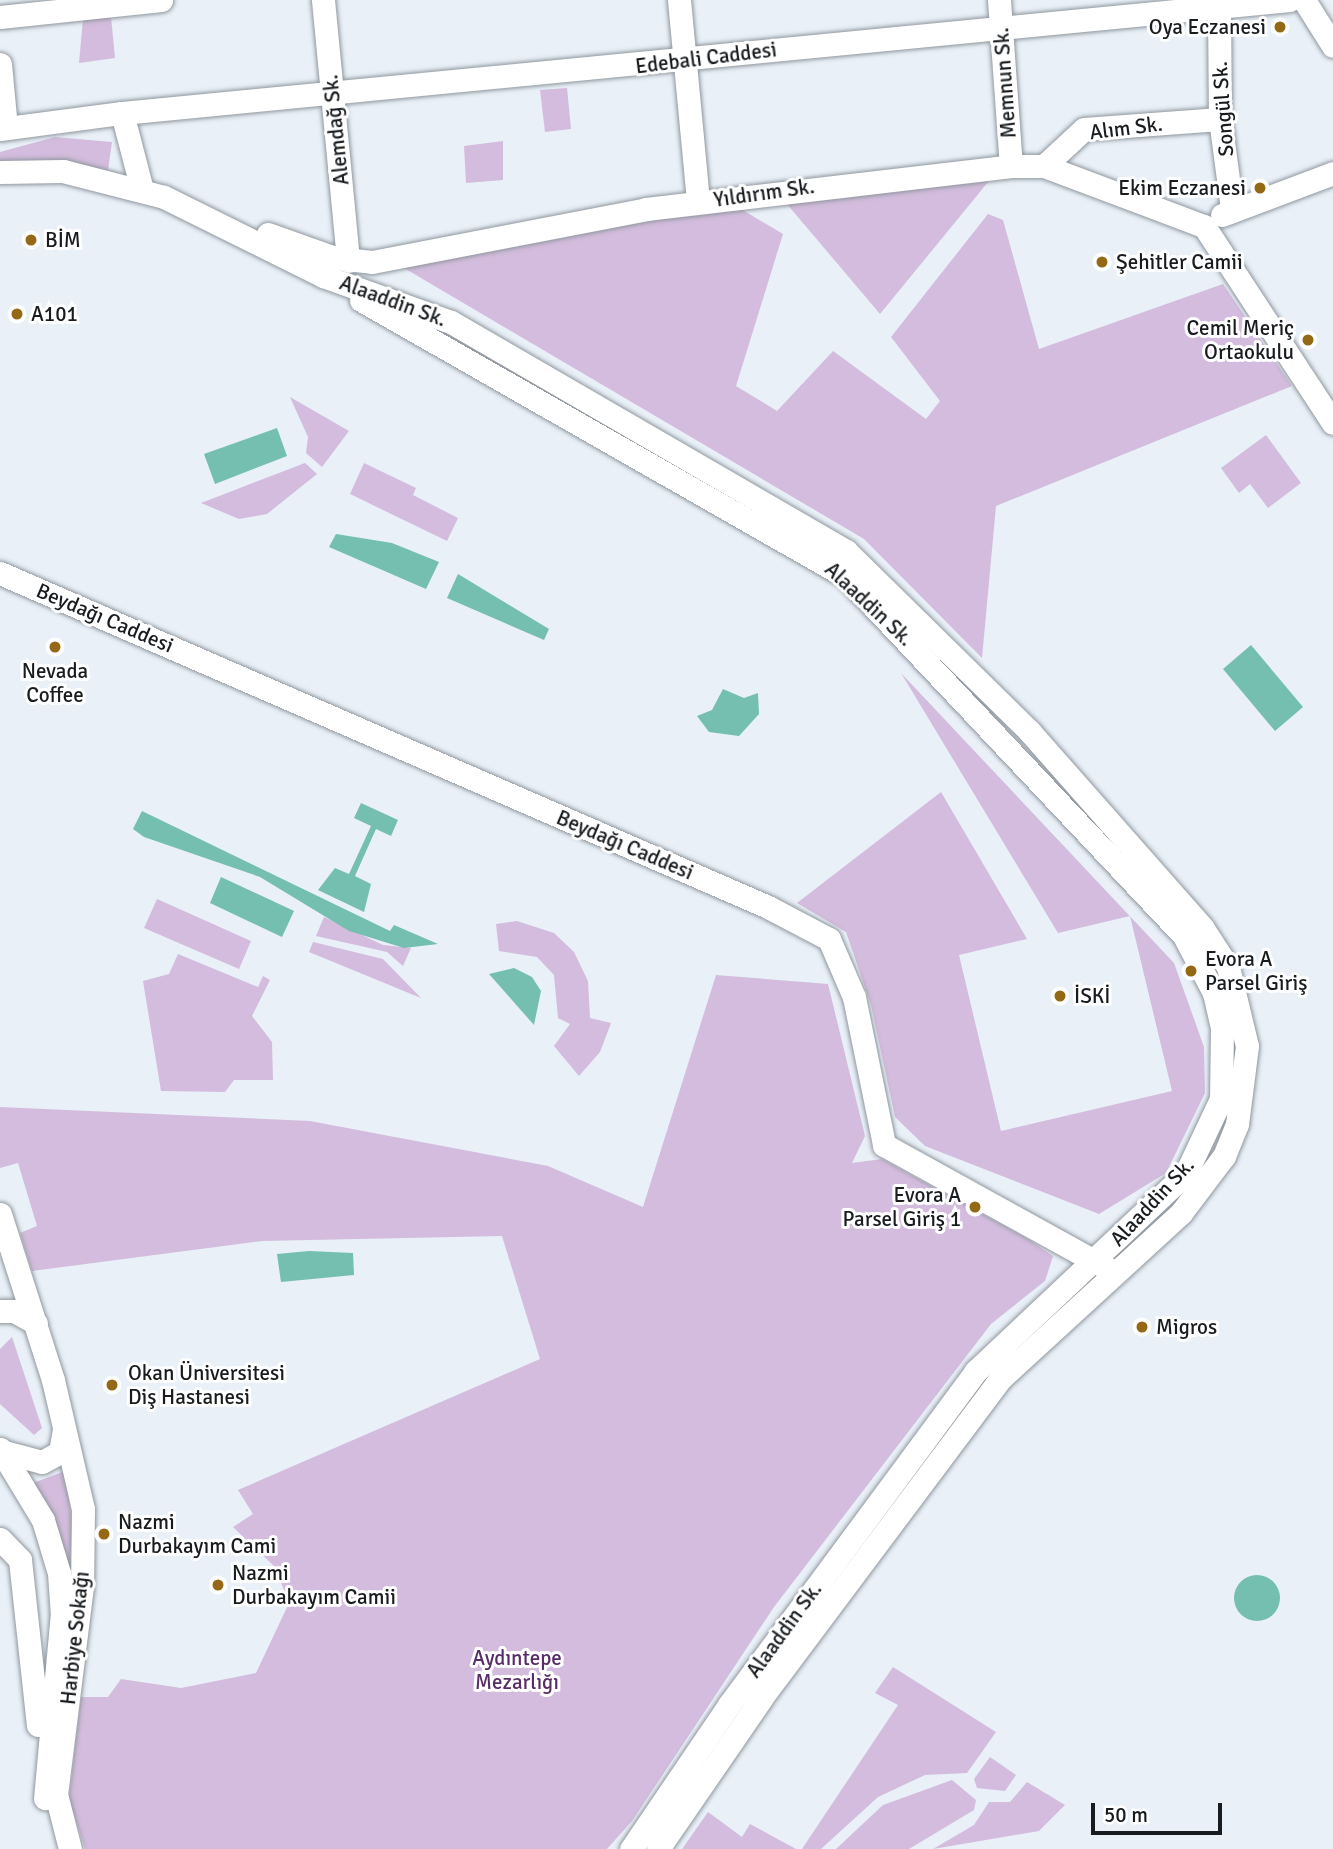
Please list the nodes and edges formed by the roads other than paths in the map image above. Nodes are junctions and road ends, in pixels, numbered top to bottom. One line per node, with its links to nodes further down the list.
1 (161, 0): 8 (street)
2 (323, 0): 13 (street, Alemdağ Sk.)
3 (679, 0): 11 (street)
4 (999, 0): 9 (street, Memnun Sk.)
5 (1290, 0): 7 (street, Edebali Caddesi)
6 (1304, 0): 10 (street)
7 (1219, 8): 9 (street, Edebali Caddesi); 15 (street, Songül Sk.)
8 (0, 17)
9 (1000, 30): 11 (street, Edebali Caddesi); 17 (street, Memnun Sk.)
10 (1333, 46)
11 (685, 62): 13 (street, Edebali Caddesi); 22 (street)
12 (0, 64): 16 (street)
13 (332, 92): 14 (street, Edebali Caddesi); 26 (street, Alemdağ Sk.)
14 (122, 113): 16 (street, Edebali Caddesi); 21 (street)
15 (1220, 119): 18 (street, Alım Sk.); 23 (street, Songül Sk.)
16 (3, 128)
17 (1011, 166): 18 (street, Yıldırım Sk.); 22 (street, Yıldırım Sk.)
18 (1044, 166): 24 (street, Yıldırım Sk.)
19 (0, 172): 21 (street)
20 (1333, 173): 23 (street)
21 (142, 190): 25 (street, Yıldırım Sk.)
22 (698, 202): 26 (street, Yıldırım Sk.)
23 (1233, 209): 24 (street)
24 (1204, 226): 28 (street)
25 (273, 244): 26 (street, Yıldırım Sk.); 27 (street, Yıldırım Sk.)
26 (348, 261)
27 (323, 276): 30 (street, Alaaddin Sk.); 31 (street, Alaaddin Sk.)
28 (1333, 422)
29 (0, 573): 34 (street, Beydağı Caddesi)
30 (1030, 732): 31 (street); 32 (street, Alaaddin Sk.)
31 (1014, 749): 32 (street, Alaaddin Sk.)
32 (1039, 760): 34 (street, Alaaddin Sk.)
33 (0, 1214): 36 (street, Harbiye Sokağı)
34 (1106, 1266): 39 (street, Alaaddin Sk.); 41 (street, Alaaddin Sk.)
35 (0, 1311): 36 (street)
36 (36, 1323): 37 (street, Harbiye Sokağı)
37 (63, 1427): 38 (street); 46 (street, Harbiye Sokağı)
38 (1, 1450): 44 (street, Harbiye Sokağı)
39 (860, 1525): 41 (street); 42 (street, Alaaddin Sk.)
40 (0, 1539): 44 (street, Harbiye Sokağı)
41 (881, 1542): 43 (street, Alaaddin Sk.)
42 (845, 1548): 43 (street); 47 (street, Alaaddin Sk.)
43 (866, 1561): 48 (street, Alaaddin Sk.)
44 (43, 1777): 45 (street, Harbiye Sokağı)
45 (54, 1849)
46 (70, 1849)
47 (631, 1849)
48 (658, 1849)

